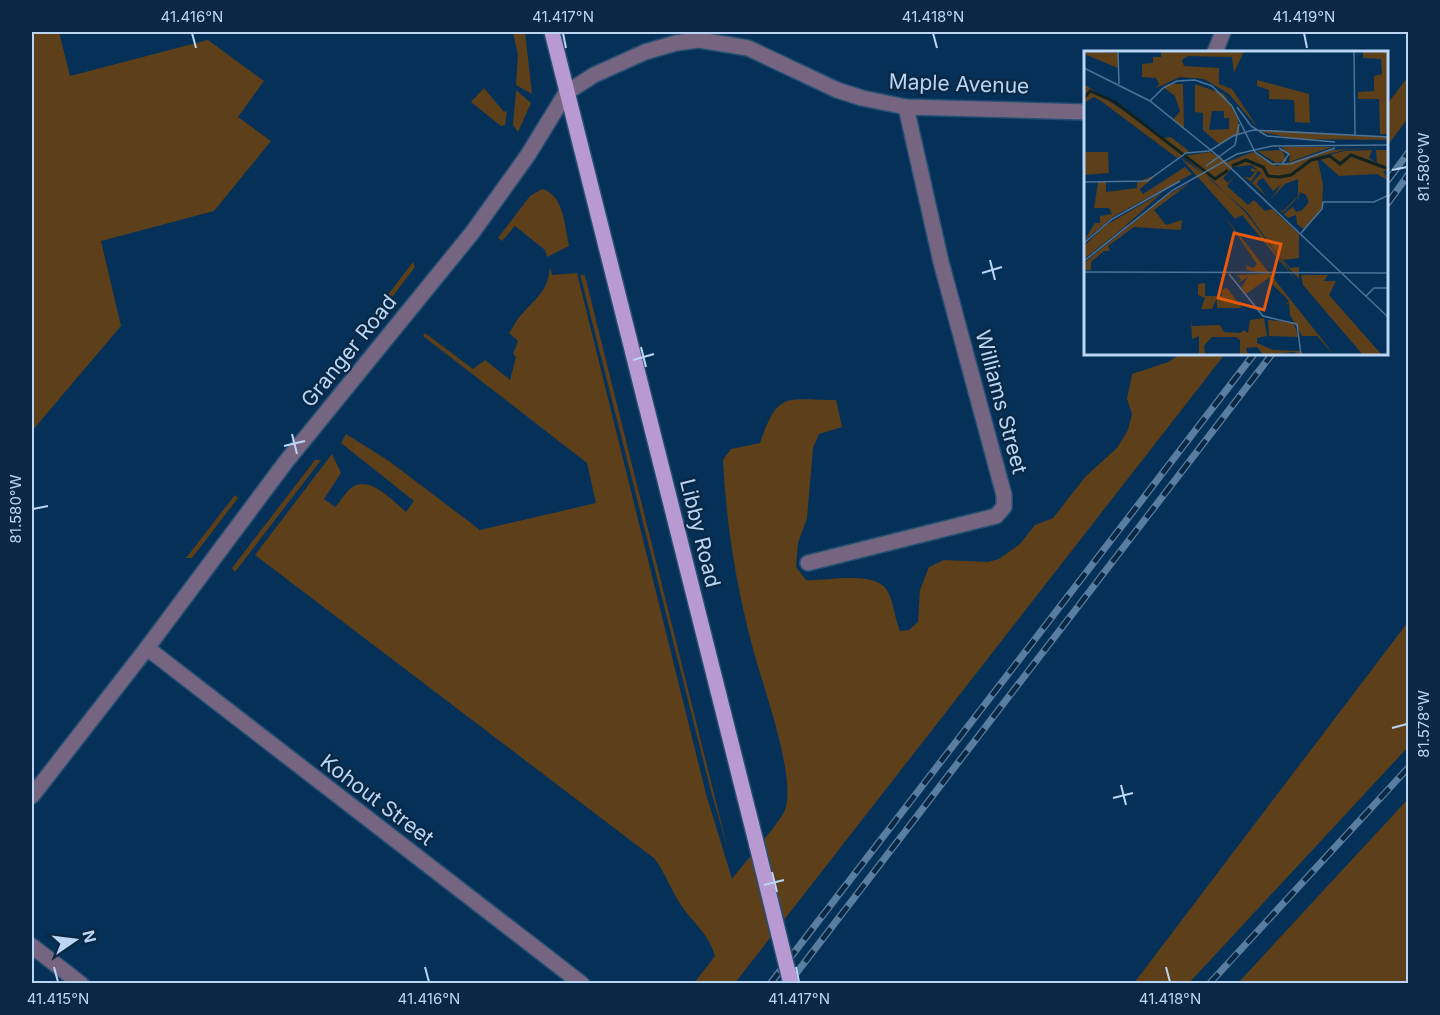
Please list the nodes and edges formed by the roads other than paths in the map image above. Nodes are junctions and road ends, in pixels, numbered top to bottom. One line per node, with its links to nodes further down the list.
1 (552, 32): 4 (main road)
2 (1223, 32): 3 (street)
3 (1215, 51)
4 (567, 93): 5 (street, Maple Avenue); 8 (street, Granger Road); 13 (main road, Libby Road, bridge)
5 (906, 107): 6 (street, Maple Avenue); 7 (street, Williams Street)
6 (1084, 112)
7 (808, 563)
8 (147, 648): 9 (street, Granger Road); 12 (street, Kohout Street)
9 (32, 796)
10 (32, 946): 11 (street)
11 (81, 984)
12 (582, 984)
13 (791, 984)

